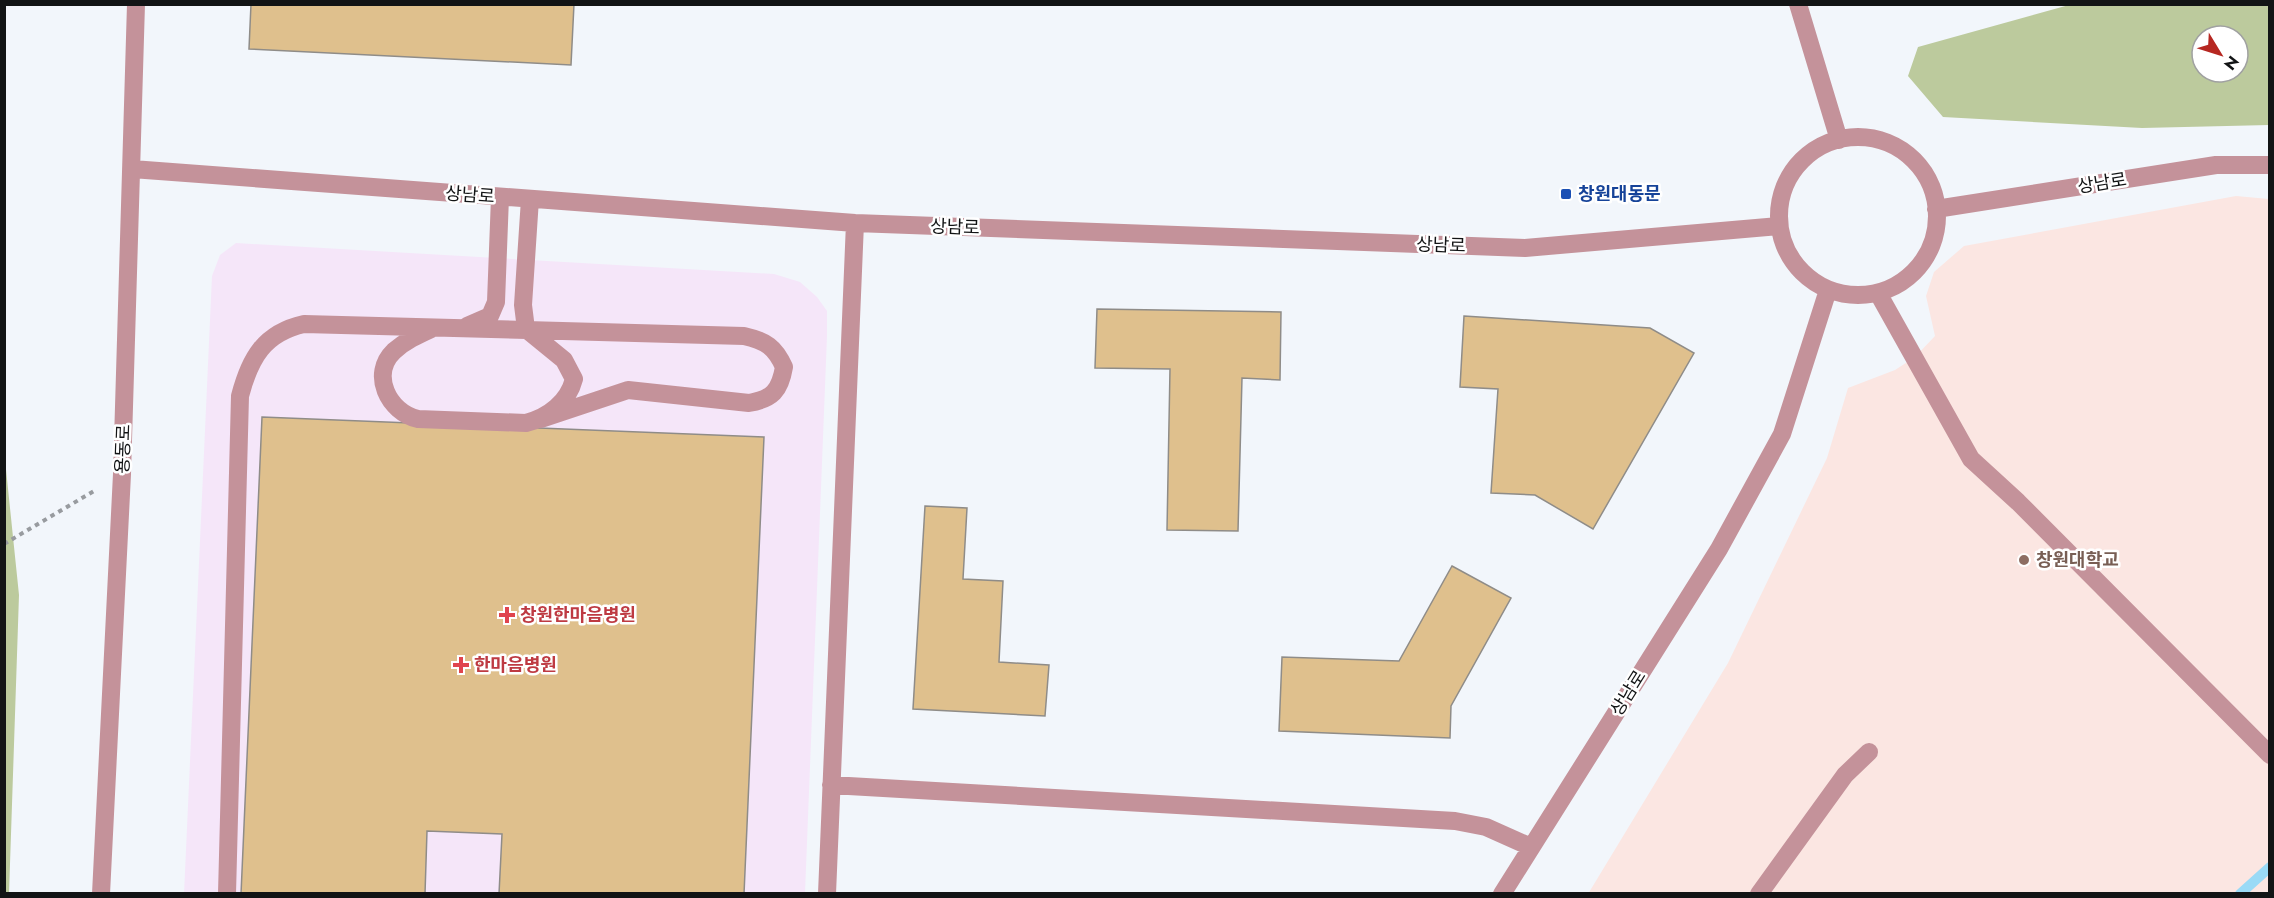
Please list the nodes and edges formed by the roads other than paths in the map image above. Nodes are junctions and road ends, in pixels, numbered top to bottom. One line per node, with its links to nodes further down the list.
1 (136, 4): 5 (street, 용동로)
2 (1798, 4): 3 (street)
3 (1839, 140): 8 (street); 10 (street)
4 (2270, 165): 8 (street, 상남로)
5 (132, 169): 6 (street, 상남로); 20 (street, 용동로)
6 (500, 197): 7 (street, 상남로); 13 (street)
7 (530, 200): 9 (street, 상남로); 14 (street)
8 (1936, 209): 12 (street)
9 (855, 223): 10 (street, 상남로); 18 (street)
10 (1779, 226): 11 (street)
11 (1828, 290): 12 (street); 19 (street, 상남로)
12 (1878, 293): 17 (street)
13 (437, 328): 14 (street); 15 (street); 21 (street)
14 (526, 329): 15 (street); 15 (street)
15 (541, 419)
16 (1869, 752): 24 (street)
17 (2270, 755)
18 (831, 785): 19 (street); 22 (street)
19 (1531, 848): 23 (street, 상남로)
20 (101, 894)
21 (226, 894)
22 (826, 894)
23 (1502, 894)
24 (1760, 894)

